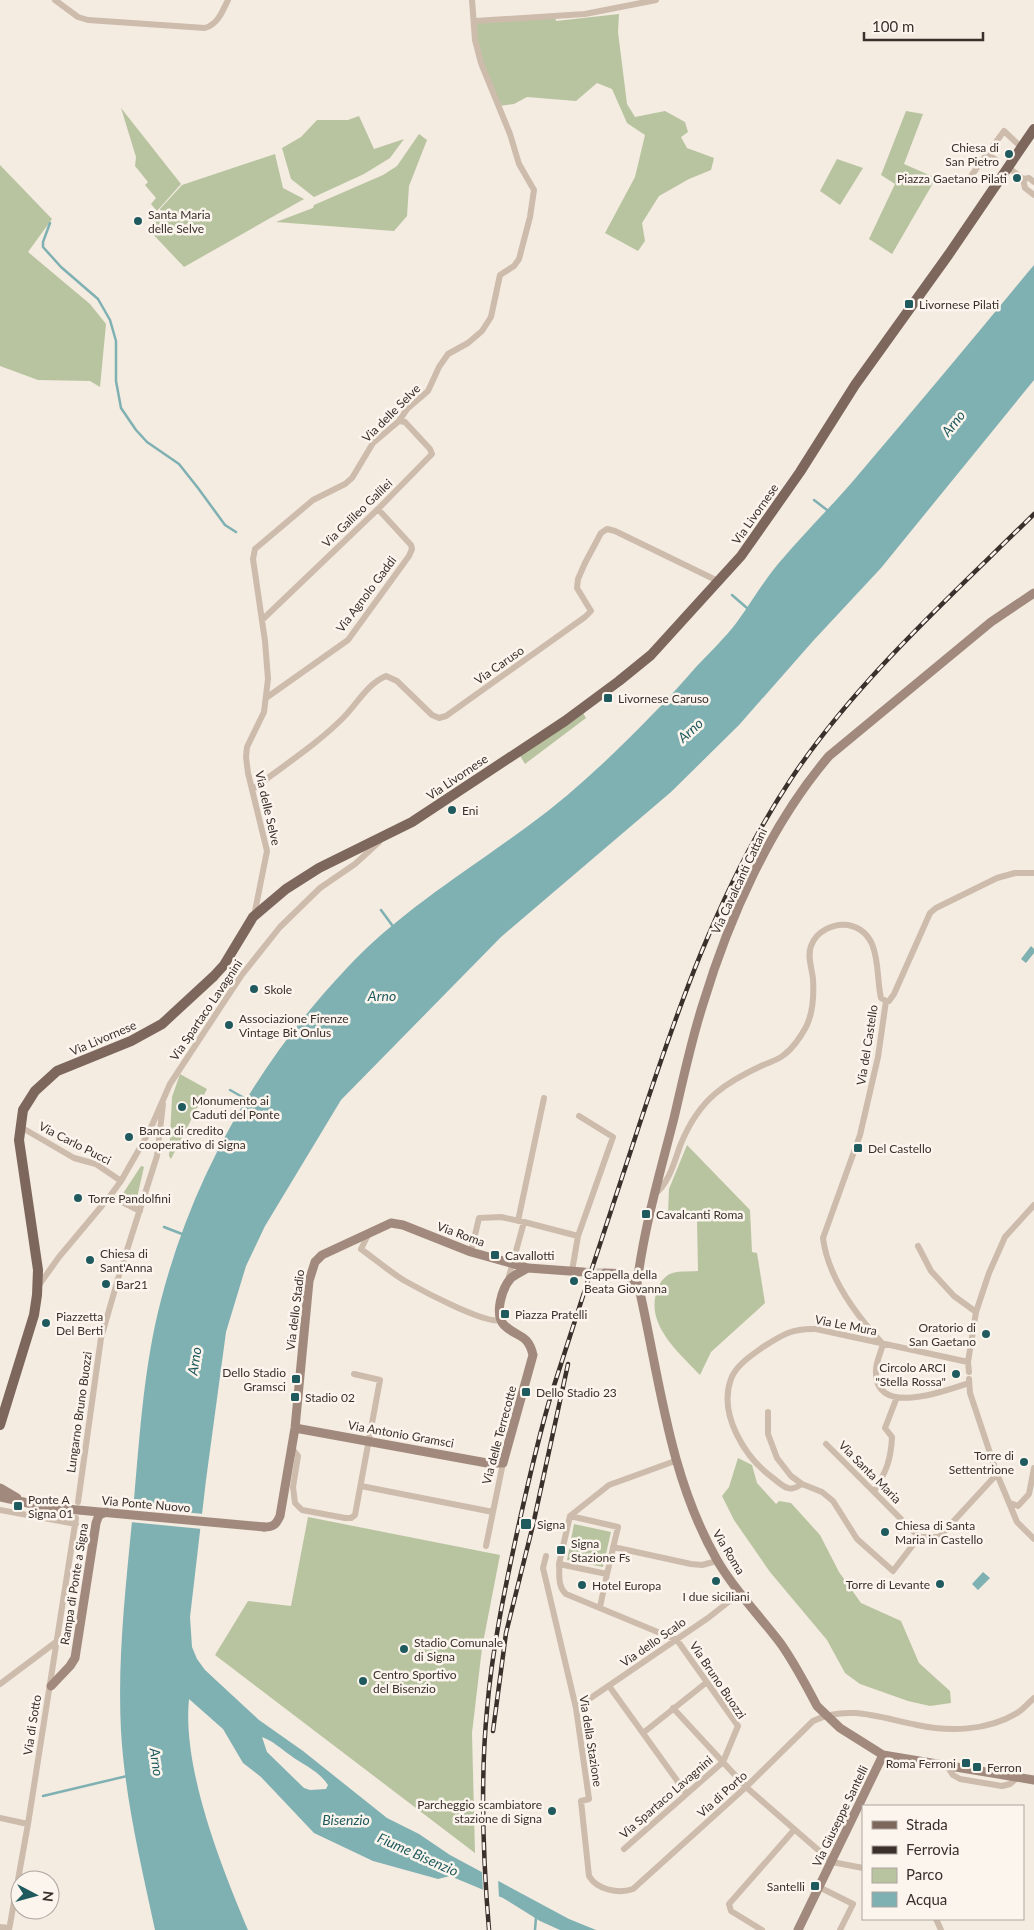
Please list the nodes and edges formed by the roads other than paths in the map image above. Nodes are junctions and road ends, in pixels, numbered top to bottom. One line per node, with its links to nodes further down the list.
1 (55, 0): 2 (street)
2 (228, 0)
3 (472, 0): 5 (street, Via delle Selve)
4 (656, 0): 5 (street)
5 (475, 21): 15 (street, Via delle Selve)
6 (1034, 128): 7 (main road, Via Livornese)
7 (1021, 147): 8 (street); 10 (main road, Via Livornese)
8 (987, 154): 9 (street); 12 (street)
9 (996, 160)
10 (1008, 167): 11 (street); 17 (main road, Via Livornese)
11 (1023, 179): 13 (street); 14 (street)
12 (977, 180)
13 (1034, 182)
14 (1034, 195)
15 (399, 422): 16 (street, Via Galileo Galilei); 19 (street, Via delle Selve)
16 (378, 509): 19 (street, Via Galileo Galilei); 20 (street, Via Agnolo Gaddi)
17 (718, 581): 21 (street, Via Caruso); 22 (main road, Via Livornese)
18 (1034, 593): 31 (main road, Via Cavalcanti Cattani)
19 (262, 620): 20 (street, Via delle Selve)
20 (266, 698): 21 (street, Via delle Selve)
21 (253, 789): 24 (street, Via delle Selve)
22 (385, 836): 24 (main road, Via Livornese); 26 (street, Via Spartaco Lavagnini)
23 (1034, 873): 25 (street)
24 (253, 917): 29 (main road, Via Livornese)
25 (886, 1001): 31 (street, Via del Castello); 51 (street, Via del Castello)
26 (164, 1096): 30 (street, Via Spartaco Lavagnini); 34 (street, Lungarno Bruno Buozzi)
27 (544, 1098): 35 (street)
28 (579, 1116): 38 (street)
29 (19, 1126): 30 (street, Via Carlo Pucci); 48 (main road, Via Livornese)
30 (121, 1181): 32 (street, Via Spartaco Lavagnini)
31 (654, 1195): 47 (main road, Via Cavalcanti Cattani)
32 (110, 1196): 34 (street); 48 (street, Via Spartaco Lavagnini)
33 (1034, 1205): 49 (street)
34 (140, 1211): 71 (street, Lungarno Bruno Buozzi)
35 (521, 1222): 38 (street); 40 (street); 41 (street)
36 (391, 1223): 37 (main road, Via dello Stadio); 40 (main road, Via Roma)
37 (369, 1233): 50 (street); 58 (main road, Via dello Stadio)
38 (578, 1236): 43 (street)
39 (918, 1246): 49 (street)
40 (471, 1252): 41 (main road, Via Roma)
41 (512, 1264): 42 (main road, Via Roma); 46 (street)
42 (528, 1268): 43 (main road, Via Roma); 46 (main road)
43 (572, 1271): 44 (main road, Via Roma)
44 (583, 1272)
45 (605, 1273): 47 (main road)
46 (507, 1284): 50 (main road)
47 (637, 1284): 62 (main road, Via Roma)
48 (38, 1287): 57 (main road, Via Livornese)
49 (976, 1312): 52 (street)
50 (501, 1320): 63 (main road, Via delle Terrecotte)
51 (883, 1344): 52 (street); 55 (street); 66 (street, Via Le Mura)
52 (968, 1362): 54 (street)
53 (354, 1374): 59 (street)
54 (969, 1378): 55 (street); 65 (street)
55 (897, 1398): 69 (street)
56 (768, 1412): 66 (street)
57 (0, 1426)
58 (295, 1428): 59 (main road, Via Antonio Gramsci); 61 (main road, Via dello Stadio)
59 (369, 1441): 63 (main road, Via Antonio Gramsci); 67 (street)
60 (826, 1444): 69 (street, Via Santa Maria)
61 (292, 1448): 67 (street, Via dello Stadio); 78 (main road, Via dello Stadio)
62 (675, 1461): 77 (street); 84 (main road, Via Roma)
63 (503, 1463): 76 (street, Via delle Terrecotte)
64 (1034, 1468): 73 (street)
65 (997, 1474): 73 (street); 79 (street)
66 (802, 1484): 79 (street)
67 (361, 1486): 76 (street)
68 (0, 1488): 72 (main road, Via Ponte Nuovo)
69 (874, 1492): 79 (street, Via Santa Maria)
70 (0, 1497): 72 (main road, Via Ponte Nuovo)
71 (78, 1502)
72 (26, 1503): 75 (main road, Via Ponte Nuovo, bridge)
73 (1010, 1504): 80 (street)
74 (0, 1510): 90 (street, Via di Sotto)
75 (106, 1512): 78 (main road, Via Ponte Nuovo, bridge); 93 (main road, Rampa di Ponte a Signa)
76 (493, 1512): 81 (street, Via delle Terrecotte)
77 (570, 1516): 82 (street); 85 (street)
78 (264, 1527)
79 (919, 1537)
80 (1034, 1539)
81 (486, 1546)
82 (613, 1547): 84 (street); 86 (street)
83 (546, 1556): 96 (street, Via della Stazione)
84 (717, 1561): 87 (main road, Via Roma)
85 (559, 1564): 86 (street); 88 (street)
86 (607, 1574): 88 (street)
87 (740, 1593): 89 (street, Via dello Scalo); 98 (main road, Via Roma)
88 (600, 1608): 89 (street)
89 (677, 1640): 91 (street, Via Bruno Buozzi); 94 (street, Via dello Scalo)
90 (56, 1642): 92 (street); 93 (street, Via di Sotto)
91 (708, 1682): 97 (street); 101 (street, Via Bruno Buozzi)
92 (0, 1684)
93 (51, 1686): 106 (street, Via di Sotto)
94 (609, 1686): 96 (street, Via dello Scalo); 99 (street)
95 (1034, 1698): 98 (street)
96 (576, 1708): 112 (street, Via della Stazione)
97 (674, 1708): 99 (street); 101 (street)
98 (825, 1715): 100 (main road, Via Roma); 103 (street, Via di Porto)
99 (643, 1733): 104 (street)
100 (883, 1755): 102 (main road, Via Roma); 109 (main road, Via Giuseppe Santelli)
101 (723, 1762): 103 (street); 104 (street, Via Spartaco Lavagnini)
102 (1034, 1780)
103 (746, 1787): 107 (street); 112 (street, Via di Porto)
104 (686, 1793): 108 (street, Via Spartaco Lavagnini)
105 (0, 1818): 106 (street)
106 (28, 1824): 114 (street, Via di Sotto)
107 (794, 1830): 109 (street); 115 (street)
108 (624, 1849)
109 (832, 1862): 110 (street); 111 (main road, Via Giuseppe Santelli)
110 (862, 1868)
111 (819, 1887): 116 (main road, Via Giuseppe Santelli); 117 (street, Via Giuseppe Santelli)
112 (634, 1888)
113 (0, 1927): 114 (street)
114 (9, 1929)
115 (762, 1930)
116 (798, 1930)
117 (840, 1930)

